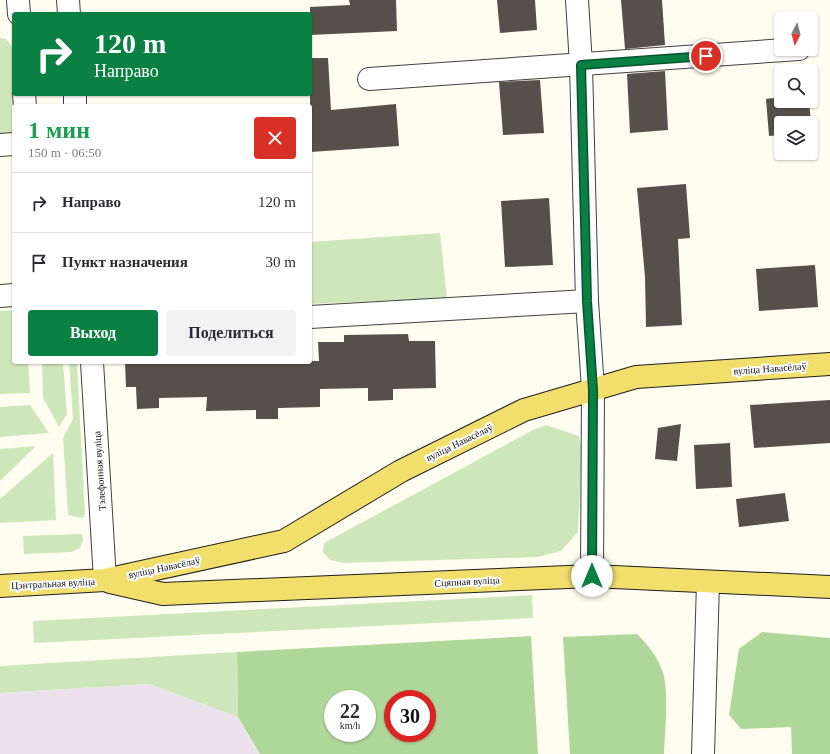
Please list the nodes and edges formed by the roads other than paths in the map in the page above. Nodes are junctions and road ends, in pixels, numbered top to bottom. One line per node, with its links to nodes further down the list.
1 (18, 0): 4 (street)
2 (68, 0): 5 (street)
3 (577, 0): 7 (street)
4 (19, 12)
5 (69, 12)
6 (774, 51): 7 (street)
7 (581, 65): 8 (street); 13 (street)
8 (369, 79)
9 (12, 144): 10 (street)
10 (0, 145)
11 (12, 295): 12 (street)
12 (0, 296)
13 (587, 301): 14 (street); 17 (street)
14 (312, 317)
15 (92, 364): 19 (street, Тэлефонная вуліца)
16 (830, 364): 17 (main road, вуліца Навасёлаў)
17 (593, 390): 18 (street); 19 (main road, вуліца Навасёлаў)
18 (592, 576): 19 (main road, Сцяпная вуліца); 20 (main road, Сцяпная вуліца)
19 (105, 580): 21 (main road, Цэнтральная вуліца)
20 (708, 582): 22 (main road, Сцяпная вуліца); 23 (street)
21 (0, 586)
22 (830, 587)
23 (703, 754)

